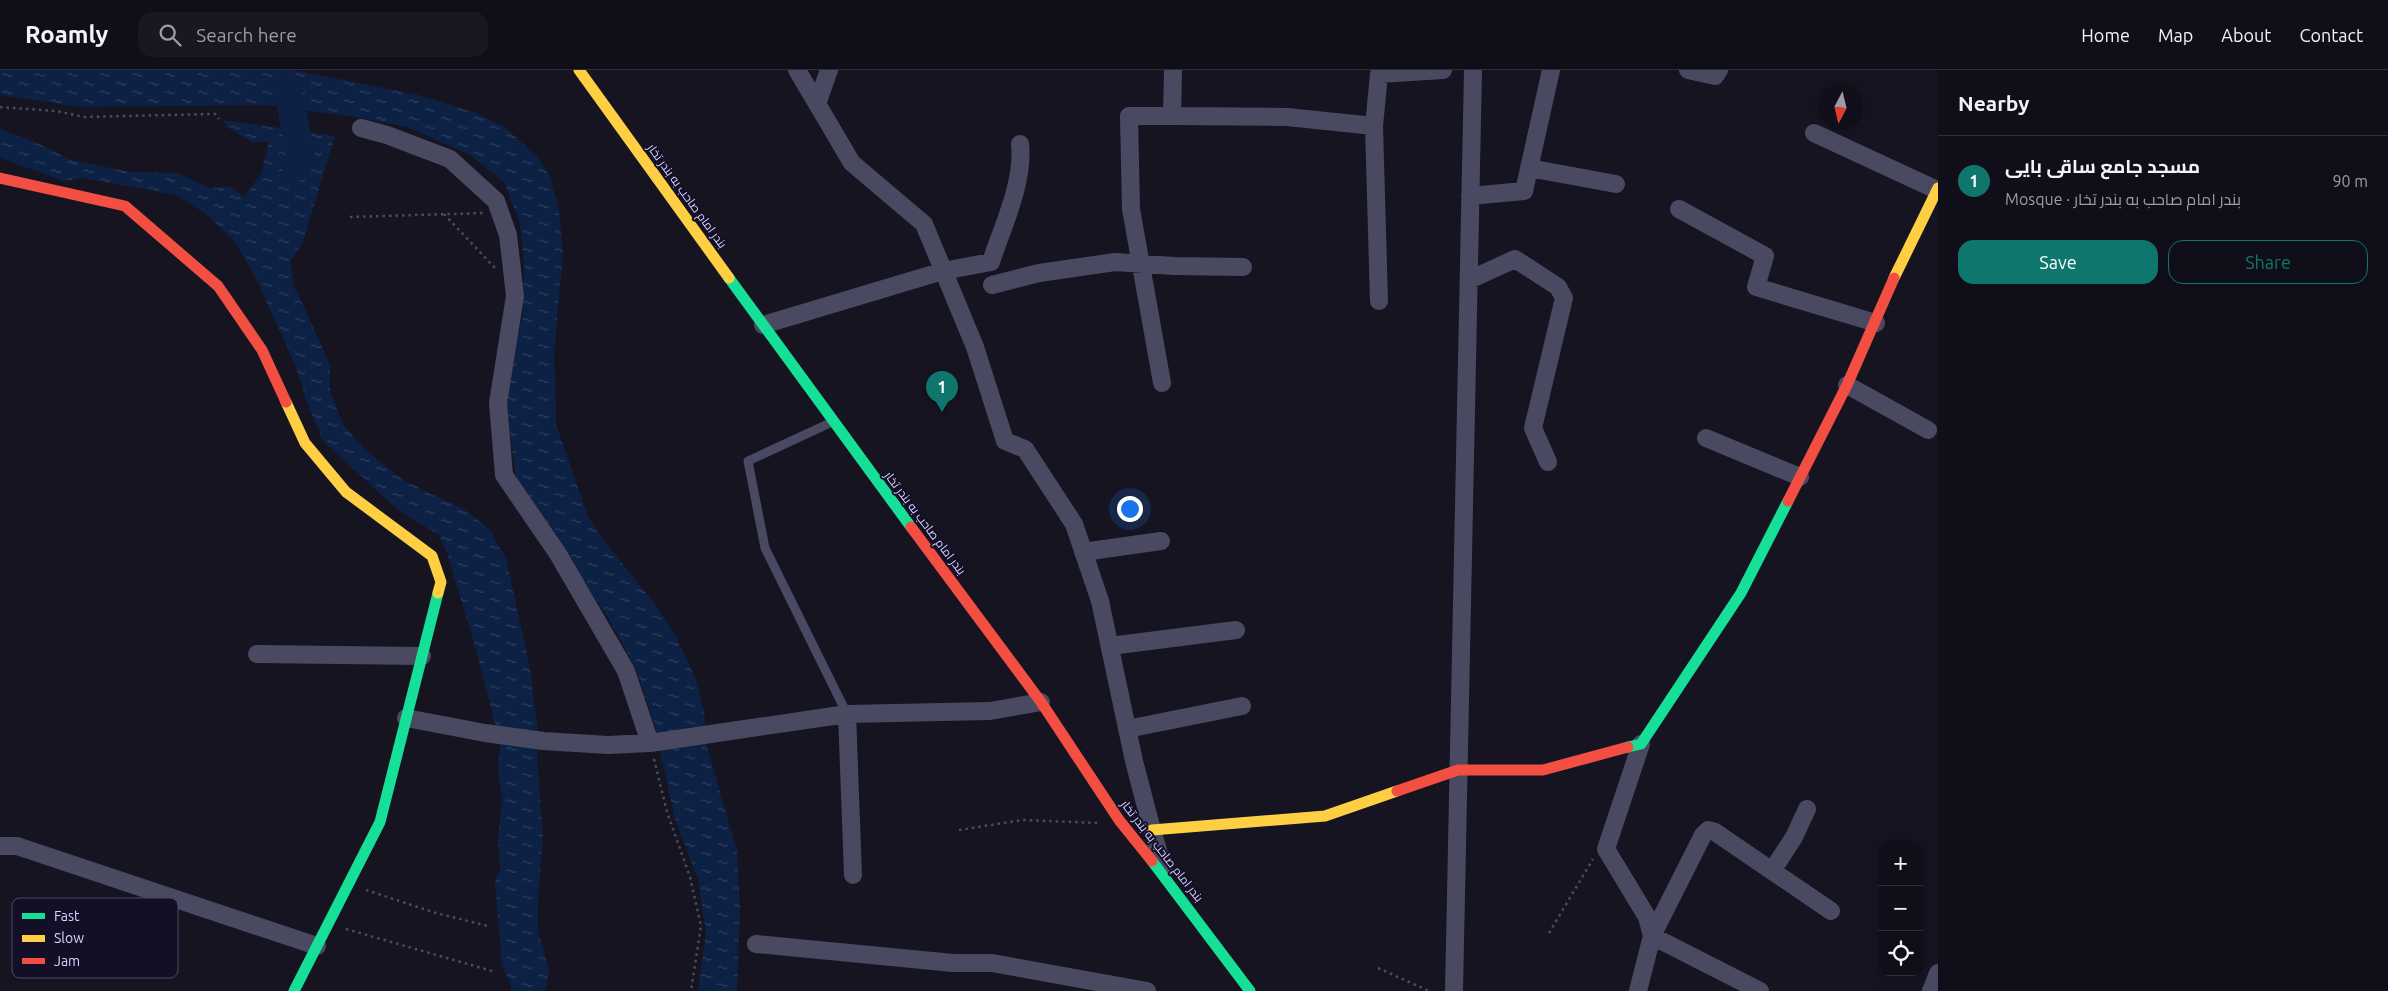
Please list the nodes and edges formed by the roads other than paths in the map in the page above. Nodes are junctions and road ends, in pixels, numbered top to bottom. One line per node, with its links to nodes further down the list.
1 (579, 70): 29 (street, بندر امام صاحب به بندر تخار)
2 (796, 70): 10 (street)
3 (829, 70): 10 (street)
4 (1173, 70): 11 (street)
5 (1443, 70): 12 (street)
6 (1473, 70): 20 (street)
7 (1551, 70): 16 (street)
8 (1688, 70): 9 (street)
9 (1719, 70)
10 (817, 104): 24 (street)
11 (1172, 116): 12 (street); 22 (street)
12 (1374, 126): 27 (street)
13 (360, 128): 48 (street)
14 (1814, 134): 19 (street)
15 (1020, 144): 24 (street)
16 (1530, 168): 18 (street); 20 (street)
17 (0, 178): 42 (street)
18 (1616, 184)
19 (1938, 189): 28 (street)
20 (1470, 196): 25 (street)
21 (1679, 209): 28 (street)
22 (1140, 262): 23 (street); 26 (street); 30 (street)
23 (1243, 266)
24 (943, 271): 29 (street); 38 (street)
25 (1469, 280): 35 (street); 50 (street)
26 (992, 285)
27 (1379, 300)
28 (1876, 323): 31 (street)
29 (763, 325): 32 (street, بندر امام صاحب به بندر تخار)
30 (1162, 383)
31 (1847, 385): 33 (street); 36 (street)
32 (832, 422): 43 (street, بندر امام صاحب به بندر تخار); 45 (lane)
33 (1928, 430)
34 (1706, 438): 36 (street)
35 (1548, 462)
36 (1800, 477): 49 (street)
37 (1161, 541): 38 (street)
38 (1083, 552): 40 (street)
39 (1236, 630): 40 (street)
40 (1110, 646): 47 (street)
41 (257, 654): 42 (street)
42 (422, 656): 46 (street)
43 (1040, 702): 45 (street); 56 (street, بندر امام صاحب به بندر تخار)
44 (1242, 706): 47 (street)
45 (847, 714): 48 (street); 55 (street)
46 (406, 718): 48 (street); 62 (street)
47 (1128, 729): 52 (street)
48 (650, 743)
49 (1640, 744): 50 (street); 60 (street)
50 (1458, 770): 52 (street); 67 (street)
51 (1807, 809): 54 (street)
52 (1152, 830): 56 (street)
53 (0, 846): 57 (street)
54 (1772, 871): 59 (street); 60 (street)
55 (853, 875)
56 (1167, 880): 66 (street, بندر امام صاحب به بندر تخار)
57 (173, 898)
58 (178, 900): 62 (street)
59 (1831, 911)
60 (1652, 936): 68 (street); 69 (street)
61 (756, 944): 65 (street)
62 (317, 946): 64 (street)
63 (1938, 973): 70 (street)
64 (294, 991)
65 (1147, 991)
66 (1249, 991)
67 (1454, 991)
68 (1638, 991)
69 (1760, 991)
70 (1931, 991)

